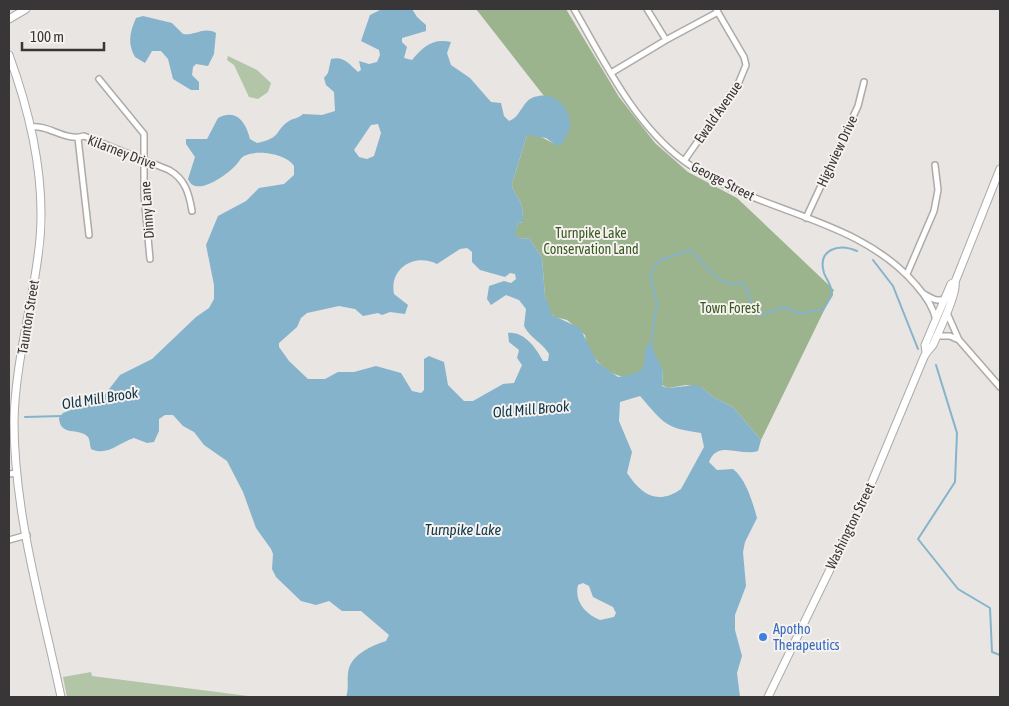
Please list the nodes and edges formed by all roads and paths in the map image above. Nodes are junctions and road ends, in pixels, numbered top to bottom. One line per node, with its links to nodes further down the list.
1 (26, 9): 5 (main road)
2 (574, 9): 8 (street, George Street)
3 (647, 9): 6 (street)
4 (717, 11): 6 (street); 14 (street, Ewald Avenue)
5 (9, 19)
6 (666, 40): 8 (street)
7 (9, 55): 11 (main road, Taunton Street)
8 (611, 73): 14 (street, George Street)
9 (99, 79): 13 (street, Dinny Lane)
10 (864, 82): 18 (street, Highview Drive)
11 (30, 127): 12 (street, Kilarney Drive); 31 (main road, Taunton Street)
12 (78, 138): 13 (street, Kilarney Drive); 19 (street)
13 (145, 161): 17 (street, Kilarney Drive); 20 (street, Dinny Lane)
14 (684, 161): 18 (street, George Street)
15 (935, 165): 21 (street)
16 (1000, 169): 22 (main road, Washington Street)
17 (192, 211)
18 (806, 218): 21 (street, George Street)
19 (89, 235)
20 (150, 260)
21 (907, 274): 23 (street, George Street)
22 (955, 282): 24 (main road, Washington Street); 25 (main road, Washington Street)
23 (924, 294): 24 (street); 26 (street, George Street)
24 (946, 298): 26 (main road, Washington Street)
25 (946, 311): 27 (main road, Washington Street); 28 (street)
26 (936, 321): 29 (main road, Washington Street)
27 (936, 336): 28 (street); 29 (main road, Washington Street)
28 (959, 340): 30 (street)
29 (926, 352): 35 (main road, Washington Street)
30 (1000, 387)
31 (13, 474): 32 (main road, Taunton Street)
32 (27, 535): 33 (street); 34 (main road, Taunton Street)
33 (9, 540)
34 (61, 697)
35 (768, 697)

